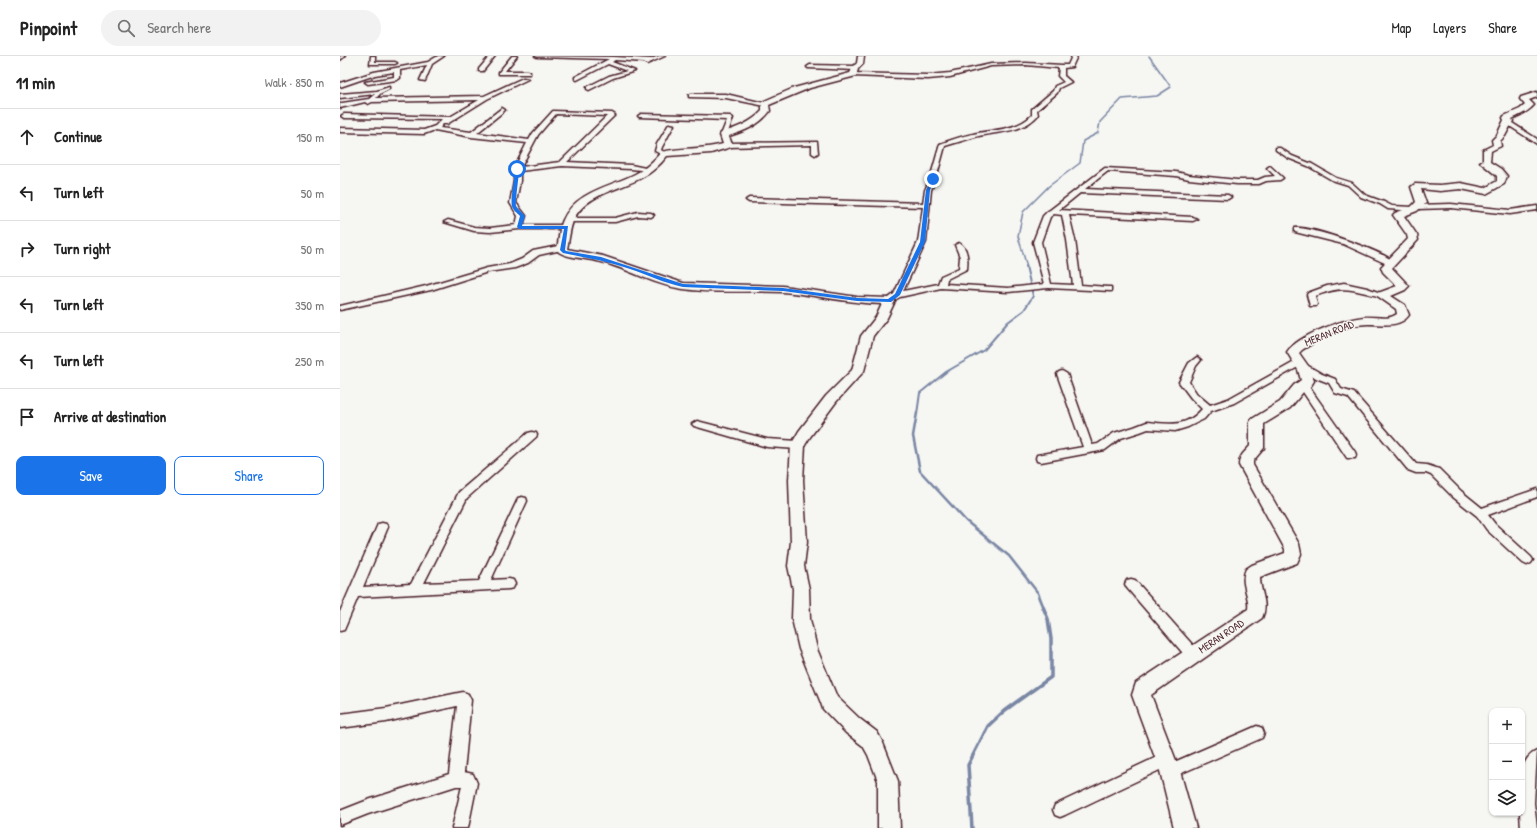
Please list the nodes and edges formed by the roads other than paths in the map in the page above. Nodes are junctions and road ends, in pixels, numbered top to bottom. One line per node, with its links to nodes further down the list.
1 (343, 56): 11 (street)
2 (373, 56): 14 (street)
3 (442, 56): 15 (street)
4 (493, 56): 22 (street)
5 (515, 56): 24 (street)
6 (537, 56): 10 (street)
7 (663, 56): 12 (street)
8 (861, 56): 23 (street)
9 (1075, 56): 19 (street)
10 (614, 58): 12 (street); 13 (street)
11 (340, 59)
12 (653, 61): 16 (street)
13 (608, 62): 20 (street); 25 (street)
14 (395, 63)
15 (430, 63): 21 (street); 27 (street)
16 (641, 65)
17 (634, 67): 20 (street)
18 (810, 67): 23 (street)
19 (1062, 67): 23 (street); 61 (street)
20 (628, 69): 31 (street)
21 (397, 70): 28 (street); 29 (street)
22 (481, 70)
23 (854, 71): 38 (street)
24 (528, 73)
25 (577, 78)
26 (525, 79): 36 (street)
27 (422, 80)
28 (340, 85)
29 (348, 85)
30 (387, 88): 32 (street)
31 (589, 88)
32 (378, 92): 34 (street); 37 (street)
33 (1537, 94): 43 (street)
34 (340, 96)
35 (691, 96): 38 (street)
36 (485, 98): 37 (street); 45 (street)
37 (370, 100): 39 (street); 42 (street)
38 (765, 104): 48 (street)
39 (340, 106)
40 (502, 110): 47 (street)
41 (641, 116): 48 (street)
42 (342, 117): 45 (street)
43 (1507, 122): 50 (street); 62 (street)
44 (671, 125): 53 (street)
45 (437, 129): 46 (street); 47 (street)
46 (340, 130)
47 (471, 135): 49 (street)
48 (726, 140): 52 (street); 53 (street)
49 (530, 142): 54 (street); 56 (street)
50 (1537, 142)
51 (1278, 149): 62 (street)
52 (815, 153)
53 (664, 154): 57 (street)
54 (562, 164): 56 (street); 57 (street)
55 (1270, 168): 58 (street)
56 (517, 169): 72 (street)
57 (648, 170): 71 (street)
58 (1078, 190): 59 (street); 65 (street)
59 (1228, 197)
60 (749, 200): 61 (street)
61 (927, 205): 82 (street)
62 (1415, 208): 64 (street); 76 (street)
63 (1537, 208): 64 (street)
64 (1528, 210): 68 (street)
65 (1050, 212): 66 (street); 78 (street)
66 (1064, 214): 69 (street); 79 (street)
67 (651, 215): 71 (street)
68 (1537, 217)
69 (1193, 219)
70 (448, 222): 72 (street)
71 (567, 223): 72 (street); 75 (street)
72 (519, 227)
73 (1298, 230): 76 (street)
74 (959, 245): 77 (street)
75 (563, 247): 82 (street); 84 (street)
76 (1390, 262): 81 (street)
77 (941, 286): 78 (street); 82 (street)
78 (1048, 286): 79 (street)
79 (1077, 287): 80 (street)
80 (1108, 289)
81 (1382, 295): 83 (street); 86 (street, MERAN ROAD)
82 (893, 298): 92 (street)
83 (1313, 304)
84 (340, 308)
85 (1197, 360): 89 (street)
86 (1298, 363): 88 (street); 89 (street); 98 (street)
87 (1062, 374): 93 (street)
88 (1304, 386): 94 (street); 107 (street, MERAN ROAD)
89 (1208, 409): 93 (street)
90 (697, 424): 92 (street)
91 (532, 435): 104 (street)
92 (798, 445): 116 (street)
93 (1089, 450): 95 (street)
94 (1351, 455)
95 (1041, 458)
96 (1537, 493): 98 (street)
97 (522, 501): 103 (street)
98 (1481, 513): 100 (street)
99 (382, 527): 105 (street)
100 (1527, 560)
101 (509, 584): 103 (street)
102 (1131, 584): 107 (street)
103 (483, 586): 104 (street)
104 (415, 589): 105 (street)
105 (356, 592): 106 (street)
106 (340, 626)
107 (1193, 655): 111 (street, MERAN ROAD)
108 (340, 721): 112 (street)
109 (1257, 733): 111 (street)
110 (1537, 758): 118 (street)
111 (1168, 766): 113 (street); 117 (street, MERAN ROAD)
112 (456, 779): 114 (street); 115 (street)
113 (1060, 810)
114 (340, 818)
115 (460, 828)
116 (889, 828)
117 (1185, 828)
118 (1529, 828)

